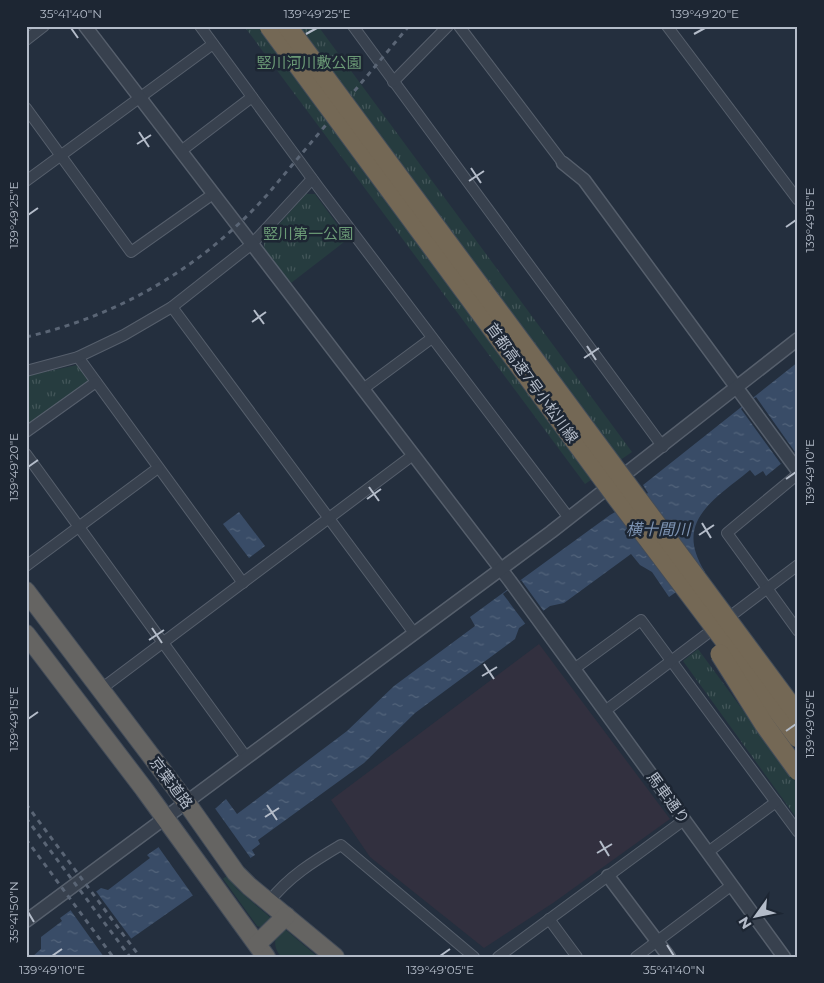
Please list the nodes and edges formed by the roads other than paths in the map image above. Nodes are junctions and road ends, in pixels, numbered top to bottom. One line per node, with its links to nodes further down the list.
1 (44, 26): 10 (street)
2 (85, 26): 14 (street, 馬車通り)
3 (200, 26): 11 (street)
4 (269, 26): 38 (highway, 首都高速7号小松川線, bridge)
5 (287, 26): 42 (highway, 首都高速7号小松川線, bridge)
6 (353, 26): 12 (street)
7 (448, 26): 12 (street)
8 (459, 26): 18 (street)
9 (667, 26): 22 (street)
10 (26, 40)
11 (213, 44): 13 (street); 14 (street)
12 (393, 82): 33 (street)
13 (252, 97): 16 (street); 19 (street)
14 (140, 98): 16 (street, 馬車通り); 17 (street)
15 (26, 108): 17 (street)
16 (180, 151): 21 (street, 馬車通り)
17 (60, 155): 20 (street); 21 (street)
18 (563, 164): 30 (street)
19 (312, 179): 23 (street); 25 (street)
20 (26, 181)
21 (213, 194): 23 (street, 馬車通り)
22 (798, 200)
23 (252, 244): 24 (street); 31 (street, 馬車通り)
24 (172, 307): 27 (street); 39 (street)
25 (432, 338): 31 (street); 40 (street)
26 (798, 340): 30 (street)
27 (78, 357): 28 (street); 29 (street)
28 (26, 370)
29 (96, 382): 32 (street); 36 (street)
30 (737, 387): 33 (street); 37 (street)
31 (363, 389): 35 (street, 馬車通り)
32 (26, 432)
33 (663, 447): 40 (street)
34 (26, 454): 41 (street)
35 (413, 455): 39 (street); 45 (street, 馬車通り)
36 (158, 468): 41 (street); 46 (street)
37 (795, 468): 47 (street)
38 (617, 498): 59 (highway, 首都高速7号小松川線, bridge); 61 (highway, bridge)
39 (329, 518): 46 (street); 50 (street)
40 (569, 518): 45 (street)
41 (79, 527): 44 (street); 52 (street)
42 (682, 560): 56 (highway, bridge); 58 (highway, 首都高速7号小松川線, bridge)
43 (798, 565): 47 (street)
44 (26, 566)
45 (500, 569): 50 (street); 54 (street, 馬車通り)
46 (242, 583): 52 (street)
47 (766, 590): 49 (street); 53 (street)
48 (26, 591): 55 (highway, 京葉道路)
49 (798, 631)
50 (414, 633): 60 (street)
51 (26, 634): 64 (highway, 京葉道路)
52 (163, 643): 55 (street); 60 (street)
53 (673, 661): 54 (street); 57 (street); 62 (street)
54 (574, 669): 57 (street, 馬車通り)
55 (101, 689): 63 (highway, 京葉道路)
56 (798, 698)
57 (605, 711): 65 (street, 馬車通り)
58 (798, 715)
59 (798, 738)
60 (246, 757): 63 (street)
61 (798, 771)
62 (776, 802): 66 (street); 67 (street)
63 (191, 808): 64 (street); 70 (highway, 京葉道路)
64 (164, 818): 73 (street); 75 (highway, 京葉道路)
65 (684, 820): 67 (street, 馬車通り); 68 (street)
66 (798, 832)
67 (708, 852): 69 (street, 馬車通り)
68 (608, 876): 72 (street); 74 (street)
69 (732, 885): 74 (street); 82 (street, 馬車通り)
70 (269, 902): 71 (highway, 京葉道路); 77 (street)
71 (286, 916): 75 (highway); 76 (highway, 京葉道路)
72 (549, 919): 78 (street); 79 (street)
73 (26, 920)
74 (657, 941): 80 (street); 81 (street)
75 (262, 950)
76 (335, 957)
77 (474, 957)
78 (498, 957)
79 (578, 957)
80 (636, 957)
81 (669, 957)
82 (784, 957)

